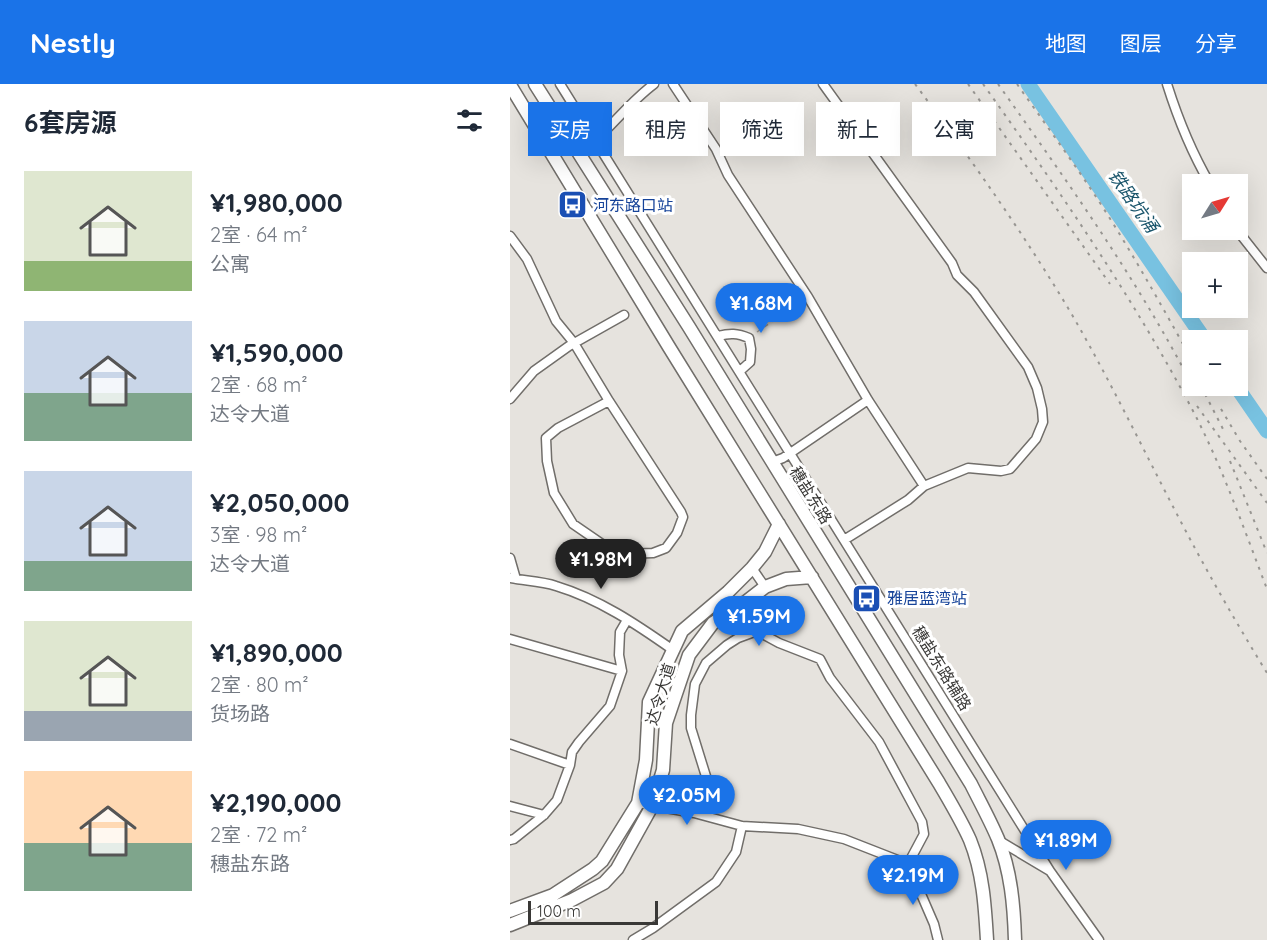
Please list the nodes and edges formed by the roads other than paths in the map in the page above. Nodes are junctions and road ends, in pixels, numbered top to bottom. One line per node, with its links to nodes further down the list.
1 (535, 84): 8 (main road, 穗盐东路)
2 (560, 84): 9 (street, 穗盐东路辅路)
3 (654, 84): 10 (street)
4 (673, 84): 22 (street)
5 (823, 84): 26 (street)
6 (1167, 84): 13 (street)
7 (510, 86): 27 (main road)
8 (547, 102)
9 (571, 102)
10 (612, 125)
11 (581, 156): 25 (main road, 穗盐东路)
12 (605, 156): 18 (street, 穗盐东路辅路)
13 (1205, 174)
14 (510, 236): 19 (street)
15 (1245, 240): 16 (street)
16 (1267, 268)
17 (624, 315): 19 (street)
18 (718, 336): 20 (street, 穗盐东路辅路); 20 (street)
19 (574, 344): 21 (street); 23 (street)
20 (740, 371): 24 (street, 穗盐东路辅路)
21 (510, 399)
22 (868, 400): 24 (street); 26 (street)
23 (609, 401): 23 (street)
24 (791, 453): 25 (street); 28 (street, 穗盐东路辅路)
25 (772, 462): 48 (main road, 穗盐东路)
26 (924, 486): 28 (street)
27 (779, 524): 30 (main road, 达令大道); 31 (main road)
28 (844, 540): 50 (street, 穗盐东路辅路)
29 (510, 558): 32 (street)
30 (752, 568): 33 (street); 36 (main road, 达令大道)
31 (812, 577): 33 (main road, 达令大道); 55 (main road)
32 (513, 579): 34 (street)
33 (765, 587): 41 (main road, 达令大道)
34 (627, 620): 36 (street); 37 (street)
35 (510, 639): 37 (street)
36 (673, 650): 40 (main road, 达令大道)
37 (622, 671): 39 (street)
38 (510, 744): 39 (street)
39 (570, 765): 45 (street)
40 (642, 782): 41 (street); 42 (main road, 达令大道)
41 (657, 789): 44 (main road, 达令大道); 49 (street)
42 (638, 803): 44 (street); 51 (main road, 达令大道)
43 (510, 806): 45 (street)
44 (652, 806): 46 (street); 52 (main road, 达令大道)
45 (544, 815): 47 (street)
46 (742, 826): 49 (street); 53 (street)
47 (510, 840)
48 (998, 840): 50 (street); 56 (main road, 穗盐东路)
49 (908, 864): 54 (street)
50 (1050, 871): 57 (street, 穗盐东路辅路)
51 (510, 911)
52 (510, 925)
53 (633, 940)
54 (938, 940)
55 (987, 940)
56 (1015, 940)
57 (1099, 940)

